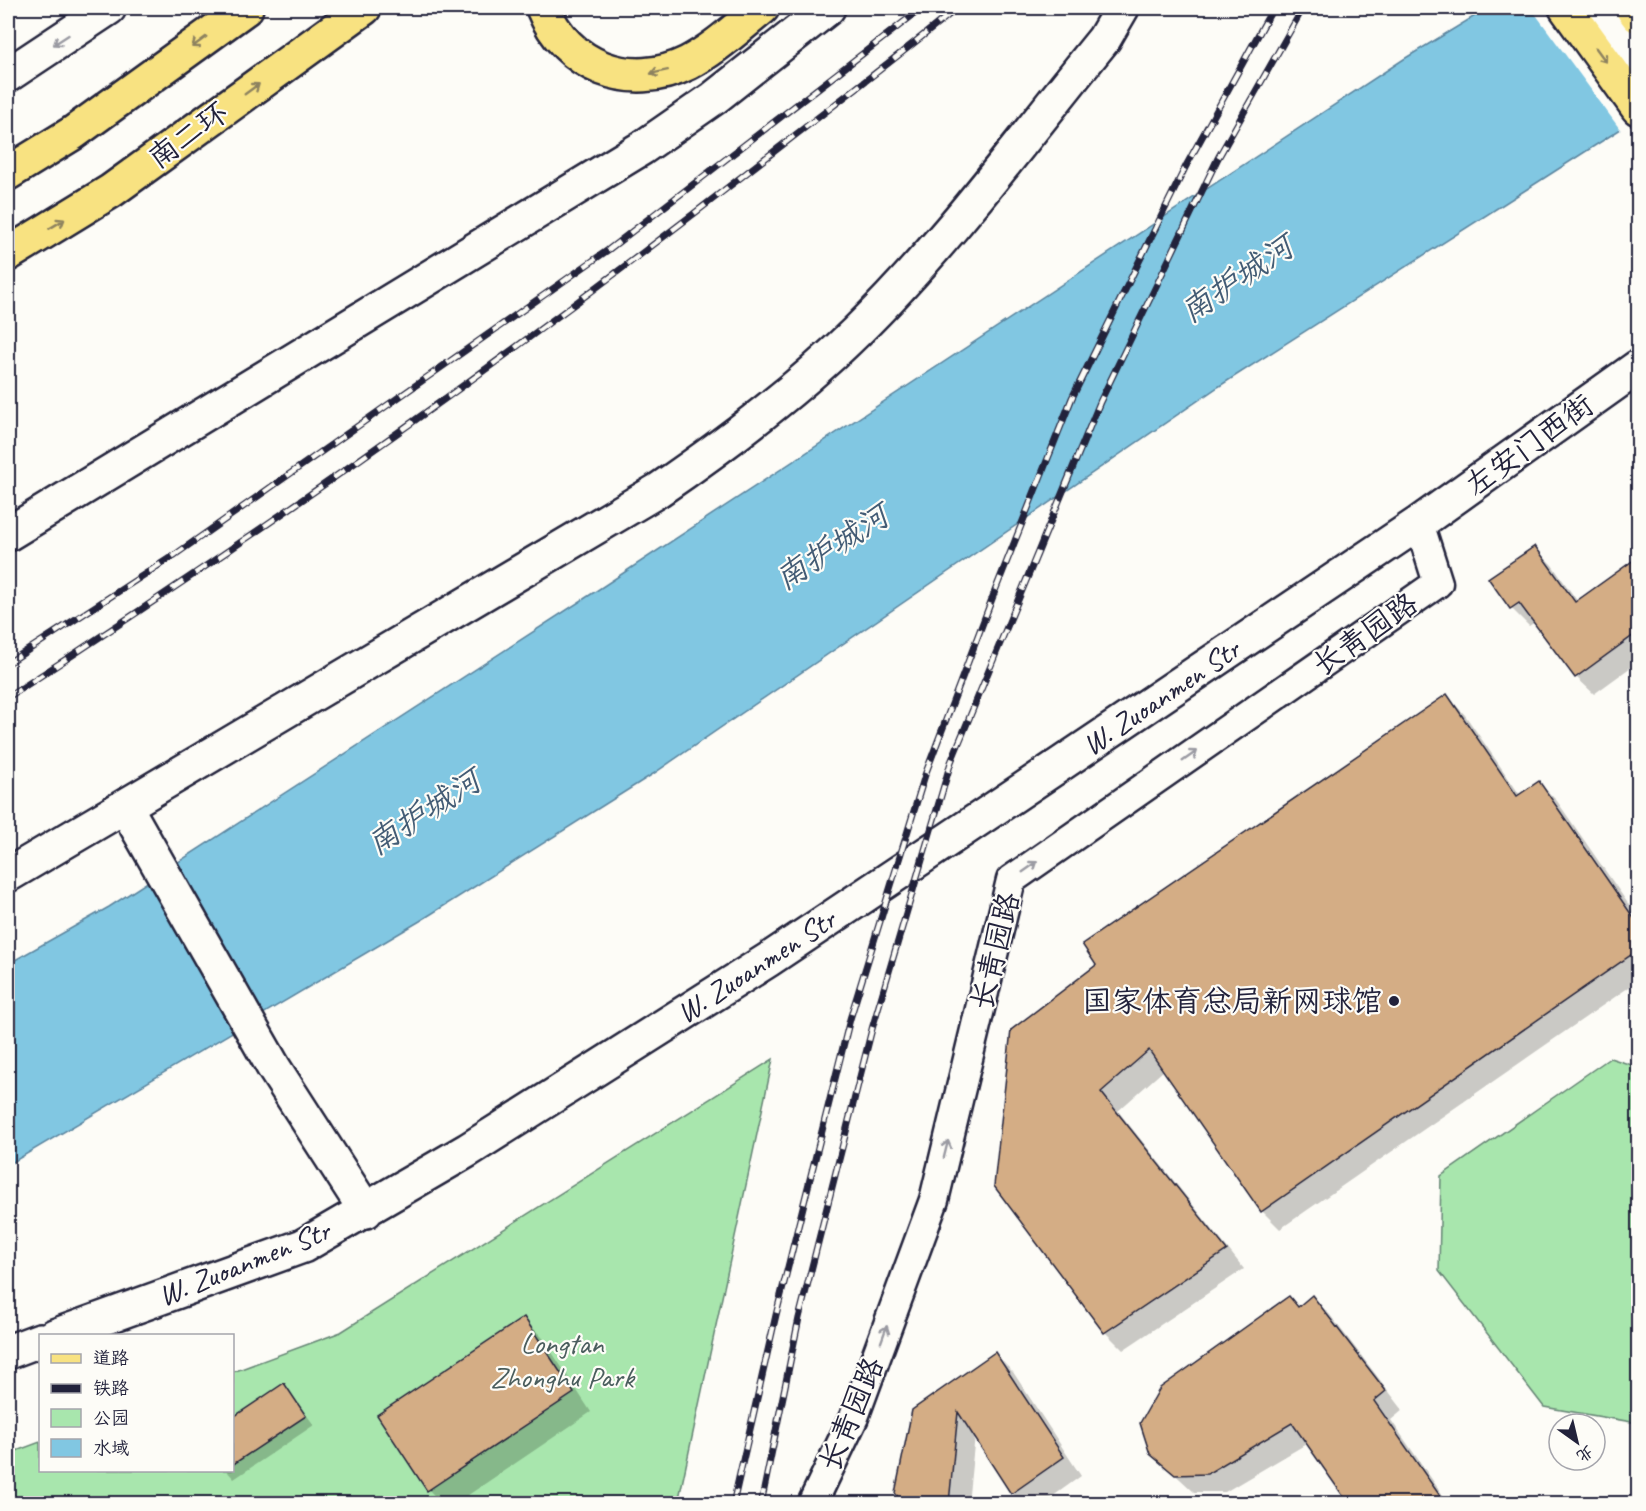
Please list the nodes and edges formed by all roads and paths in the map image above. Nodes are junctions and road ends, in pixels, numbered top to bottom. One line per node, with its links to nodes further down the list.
1 (109, 8): 13 (street, one-way to 13)
2 (246, 8): 15 (main road, one-way to 15)
3 (364, 8): 18 (main road, 南二环, one-way to 3)
4 (543, 8): 5 (main road, one-way to 4)
5 (762, 8)
6 (828, 8): 21 (street)
7 (1122, 8): 22 (street)
8 (1566, 8): 14 (main road, one-way to 14)
9 (1600, 8): 12 (street)
10 (1632, 8): 11 (main road)
11 (1638, 16)
12 (1638, 63)
13 (8, 75)
14 (1638, 108)
15 (73, 133): 16 (main road); 17 (main road)
16 (8, 154)
17 (8, 173)
18 (8, 254)
19 (1638, 367): 20 (street, 左安门西街)
20 (1419, 524): 24 (street, W. Zuoanmen Str); 28 (street, 长青园路, one-way to 20)
21 (8, 534)
22 (125, 806): 23 (street); 24 (street)
23 (8, 875)
24 (366, 1211): 25 (street, W. Zuoanmen Str)
25 (57, 1334)
26 (39, 1340): 27 (street)
27 (8, 1352)
28 (812, 1503)

